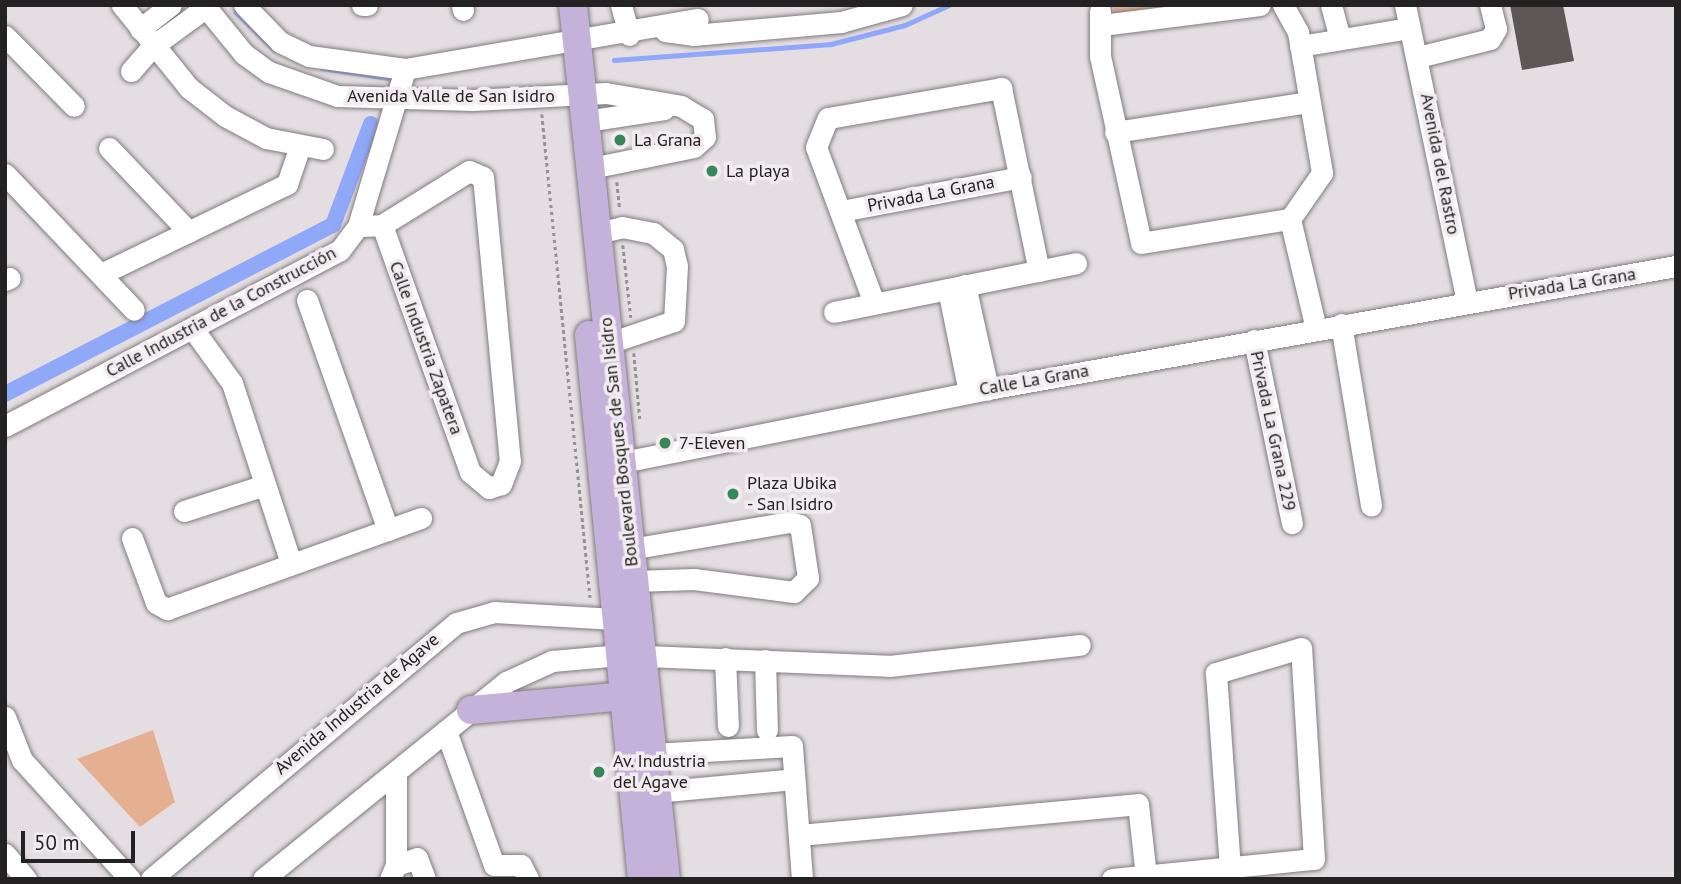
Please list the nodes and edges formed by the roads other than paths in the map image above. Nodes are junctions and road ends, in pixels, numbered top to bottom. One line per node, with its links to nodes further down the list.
1 (122, 5): 19 (street)
2 (171, 5): 19 (street)
3 (244, 5): 24 (street, Avenida Valle de San Isidro)
4 (556, 5): 21 (main road, Boulevard Bosques de San Isidro)
5 (573, 5): 21 (main road, Boulevard Bosques de San Isidro)
6 (621, 5): 17 (street)
7 (902, 5): 16 (street)
8 (1260, 5): 31 (street)
9 (1283, 5): 22 (street)
10 (1331, 5): 20 (street)
11 (1405, 5): 15 (street, Avenida del Rastro)
12 (1490, 5): 23 (street)
13 (206, 6): 19 (street); 26 (street, Avenida Valle de San Isidro)
14 (698, 19): 16 (street, Avenida Valle de San Isidro)
15 (1409, 28): 20 (street); 23 (street, Avenida del Rastro)
16 (653, 29): 17 (street, Avenida Valle de San Isidro)
17 (629, 35): 21 (street, Avenida Valle de San Isidro)
18 (5, 36): 29 (street)
19 (146, 37): 25 (street); 32 (street)
20 (1340, 39): 22 (street)
21 (569, 46): 24 (street, Avenida Valle de San Isidro); 27 (main road, Boulevard Bosques de San Isidro)
22 (1300, 46): 28 (street)
23 (1418, 57): 50 (street, Avenida del Rastro)
24 (404, 69): 26 (street, Calle Industria de la Construcción)
25 (131, 71)
26 (400, 100): 27 (street, Avenida Valle de San Isidro); 41 (street, Calle Industria de la Construcción)
27 (576, 100): 30 (street); 30 (street); 35 (main road, Boulevard Bosques de San Isidro); 61 (main road, Boulevard Bosques de San Isidro)
28 (1309, 102): 31 (street); 39 (street)
29 (74, 106)
30 (681, 106): 35 (street)
31 (1115, 132): 39 (street)
32 (300, 146): 34 (street); 43 (street)
33 (109, 148): 43 (street)
34 (323, 149)
35 (603, 166): 42 (main road, Boulevard Bosques de San Isidro)
36 (5, 174): 47 (street)
37 (1021, 177): 38 (street, Privada La Grana); 38 (street); 46 (street)
38 (841, 211): 51 (street)
39 (1290, 219): 55 (street)
40 (382, 225): 40 (street, Calle Industria Zapatera); 41 (street)
41 (358, 226): 56 (street, Calle Industria de la Construcción)
42 (609, 230): 57 (main road, Boulevard Bosques de San Isidro); 57 (street)
43 (189, 232): 47 (street)
44 (1076, 263): 46 (street)
45 (1676, 266): 50 (street, Privada La Grana)
46 (1039, 271): 48 (street)
47 (102, 274): 52 (street)
48 (957, 287): 51 (street); 59 (street)
49 (307, 300): 67 (street)
50 (1467, 301): 54 (street, Calle La Grana)
51 (874, 303): 53 (street)
52 (134, 310)
53 (834, 312)
54 (1341, 324): 55 (street, Calle La Grana); 63 (street)
55 (1316, 329): 58 (street, Calle La Grana)
56 (186, 332): 60 (street, Calle Industria de la Construcción); 62 (street)
57 (621, 340): 61 (main road, Boulevard Bosques de San Isidro)
58 (1254, 340): 59 (street, Calle La Grana); 66 (street, Privada La Grana 229)
59 (978, 391): 61 (street, Calle La Grana)
60 (5, 426)
61 (612, 464): 69 (main road, Boulevard Bosques de San Isidro); 72 (main road, Boulevard Bosques de San Isidro)
62 (265, 485): 64 (street); 70 (street)
63 (1371, 506)
64 (184, 511)
65 (421, 518): 67 (street)
66 (1292, 523)
67 (388, 530): 70 (street)
68 (132, 538): 70 (street)
69 (630, 549): 71 (main road, Boulevard Bosques de San Isidro); 71 (street)
70 (291, 564)
71 (634, 581): 72 (main road, Boulevard Bosques de San Isidro)
72 (616, 621): 74 (main road, Boulevard Bosques de San Isidro); 95 (street, Avenida Industria de Agave)
73 (1080, 645): 76 (street)
74 (631, 656): 75 (street); 77 (main road, Boulevard Bosques de San Isidro); 78 (street); 83 (main road, Boulevard Bosques de San Isidro)
75 (725, 658): 76 (street); 80 (street)
76 (765, 660): 81 (street)
77 (625, 696): 78 (main road); 99 (main road, Boulevard Bosques de San Isidro)
78 (471, 710): 82 (street)
79 (5, 717): 84 (street)
80 (728, 726)
81 (768, 730)
82 (446, 731): 85 (street); 98 (street)
83 (652, 754): 86 (street); 87 (main road, Boulevard Bosques de San Isidro)
84 (13, 766): 94 (street)
85 (396, 772): 91 (street); 96 (street)
86 (794, 779): 87 (street); 88 (street)
87 (655, 792): 100 (main road, Boulevard Bosques de San Isidro)
88 (799, 835): 92 (street); 101 (street)
89 (5, 854): 93 (street)
90 (1230, 867): 90 (street); 92 (street)
91 (393, 872): 97 (street)
92 (1146, 876): 102 (street)
93 (26, 879)
94 (131, 879)
95 (151, 879)
96 (263, 879)
97 (425, 879)
98 (528, 879)
99 (642, 879)
100 (666, 879)
101 (802, 879)
102 (1112, 879)

